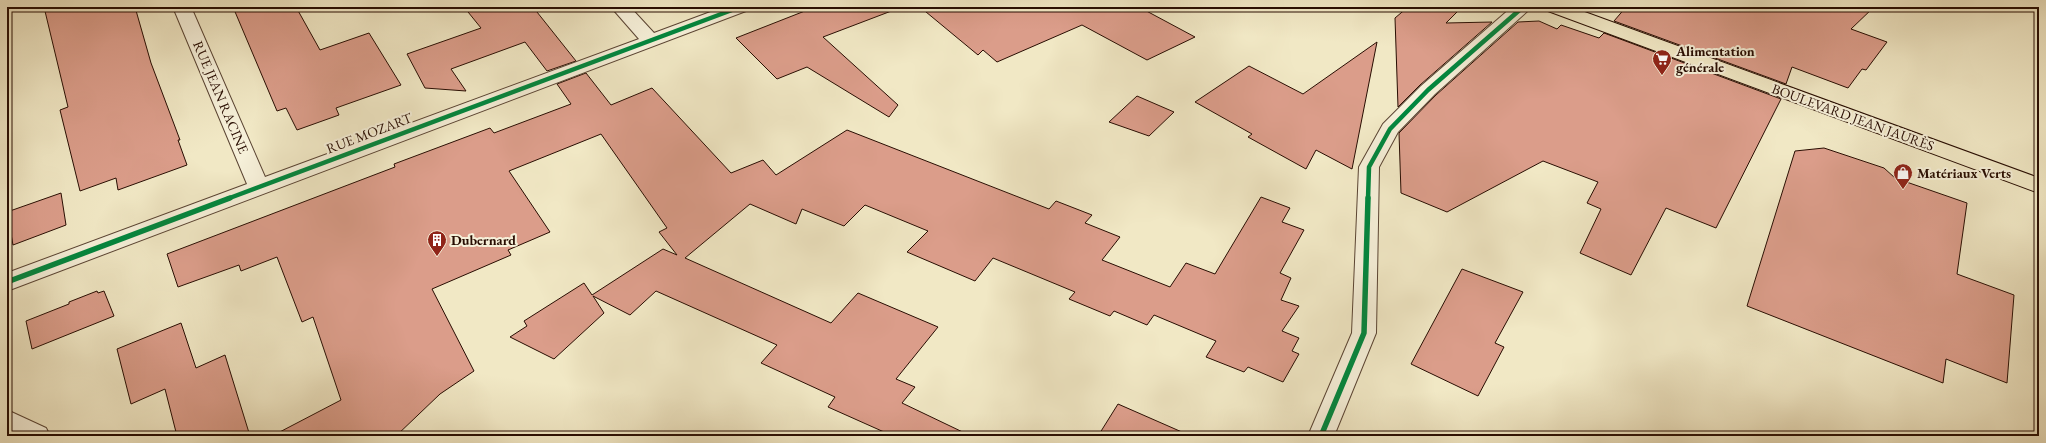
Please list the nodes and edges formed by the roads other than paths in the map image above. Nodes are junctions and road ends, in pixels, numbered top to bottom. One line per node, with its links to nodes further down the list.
1 (182, 7): 8 (street, RUE JEAN RACINE)
2 (620, 7): 6 (street)
3 (740, 7): 6 (street, RUE MOZART)
4 (1523, 7): 12 (street)
5 (1554, 7): 7 (main road, BOULEVARD JEAN JAURÈS)
6 (650, 40): 8 (street, RUE MOZART)
7 (2039, 186)
8 (259, 187): 9 (street, RUE MOZART)
9 (7, 282)
10 (7, 421): 11 (street)
11 (37, 436)
12 (1321, 436)

